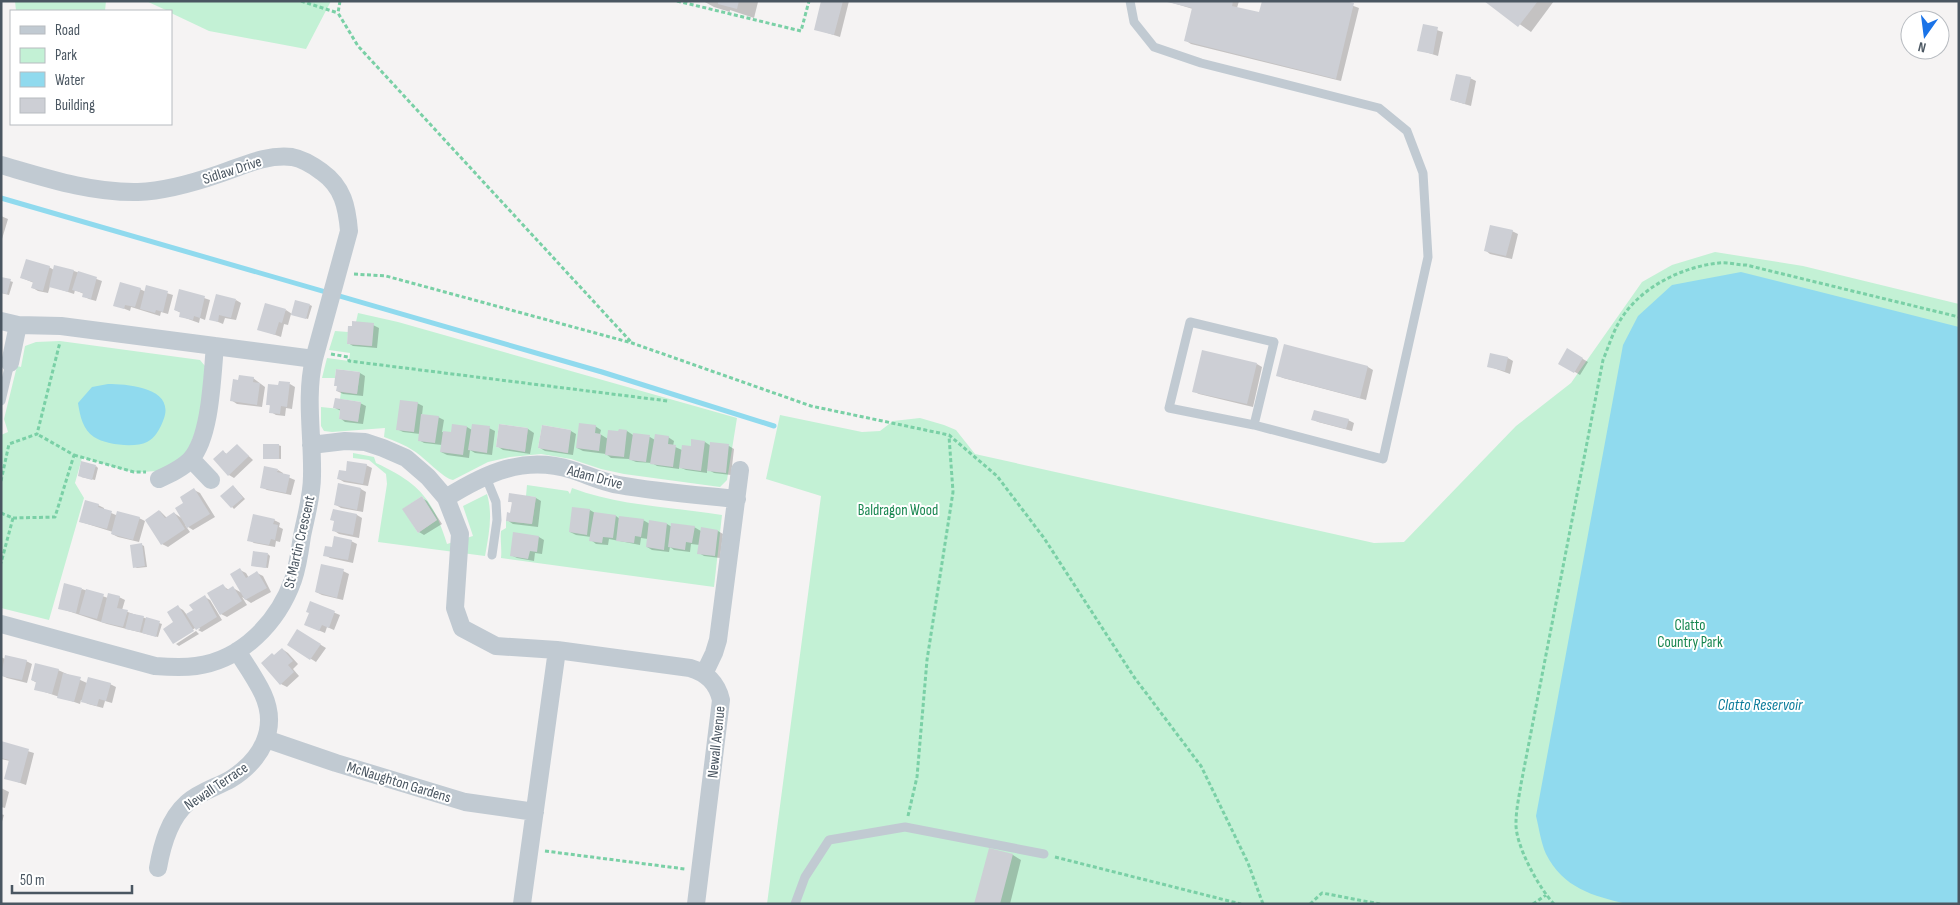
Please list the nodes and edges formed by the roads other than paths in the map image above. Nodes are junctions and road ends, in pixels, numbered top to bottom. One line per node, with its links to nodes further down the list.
1 (1130, 1): 8 (lane)
2 (1, 164): 5 (street, Sidlaw Drive)
3 (10, 323): 4 (street); 6 (street)
4 (215, 346): 5 (street); 10 (street)
5 (315, 356): 9 (street, St Martin Crescent)
6 (10, 363): 7 (lane)
7 (1, 401)
8 (1254, 425): 8 (lane)
9 (311, 444): 15 (street); 20 (street, St Martin Crescent)
10 (191, 459): 13 (street); 14 (street)
11 (740, 470): 16 (street)
12 (485, 475): 15 (street, Adam Drive); 16 (street, Adam Drive); 17 (lane)
13 (159, 479)
14 (211, 480)
15 (446, 498): 19 (street)
16 (737, 499): 21 (street)
17 (492, 555)
18 (1, 624): 20 (street, St Martin Crescent)
19 (557, 650): 21 (street); 23 (street)
20 (237, 651): 22 (street, Newall Terrace)
21 (704, 674): 27 (street, Newall Avenue)
22 (266, 738): 23 (street, McNaughton Gardens); 25 (street, Newall Terrace)
23 (535, 812): 26 (street)
24 (1044, 854): 28 (lane)
25 (158, 868)
26 (522, 904)
27 (696, 904)
28 (795, 904)

